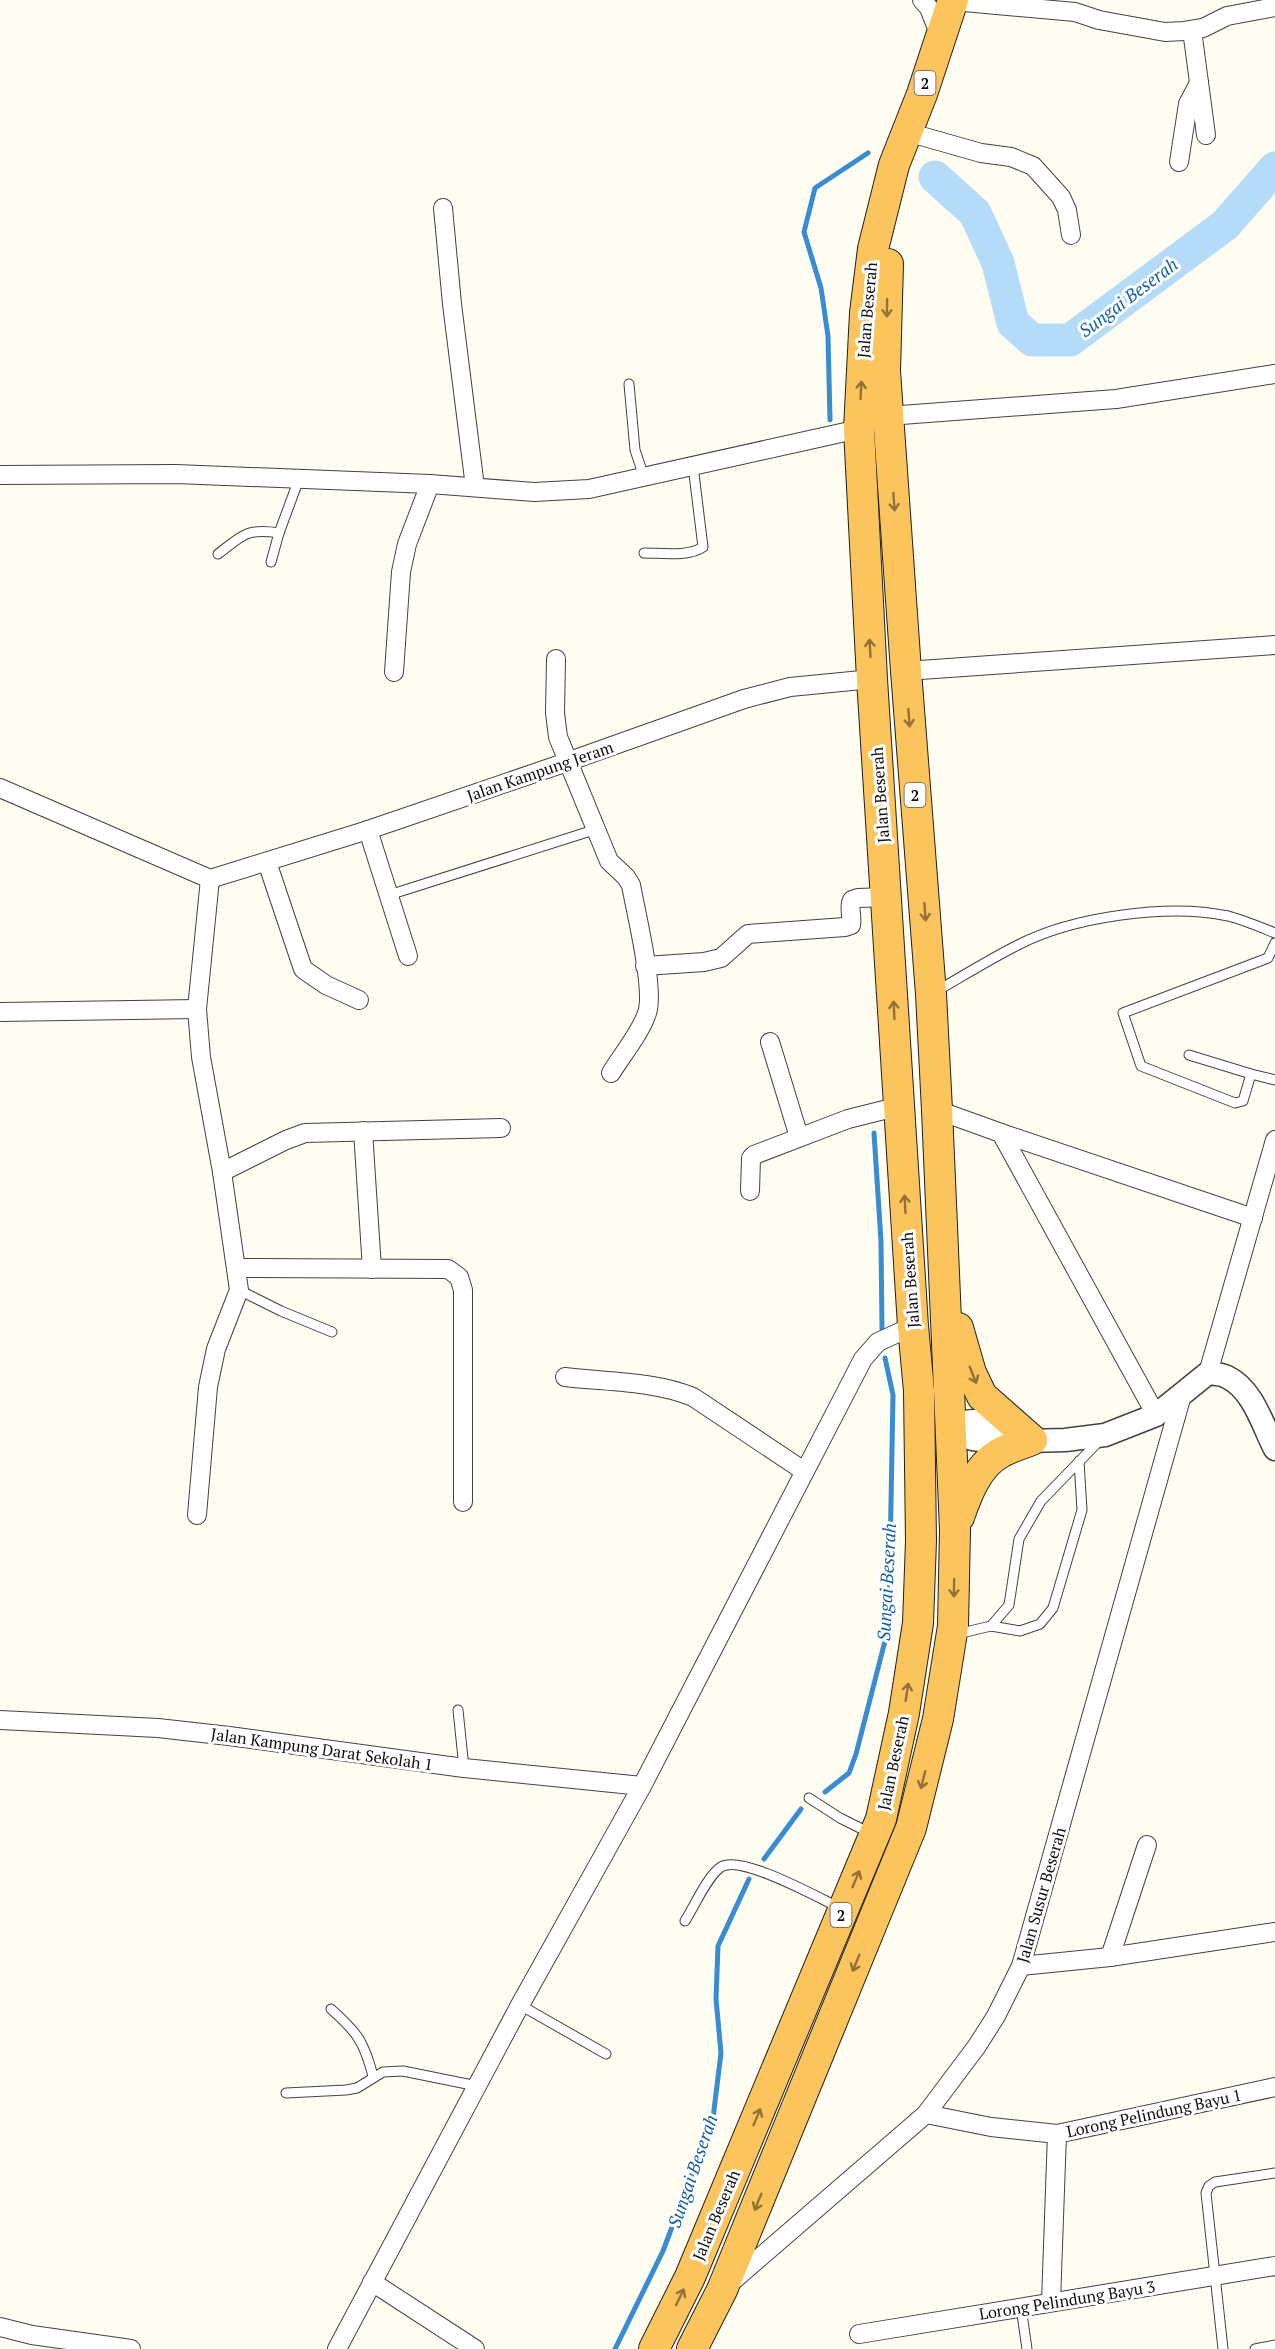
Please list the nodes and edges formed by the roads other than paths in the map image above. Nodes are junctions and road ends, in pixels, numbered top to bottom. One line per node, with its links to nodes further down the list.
1 (922, 0): 5 (street)
2 (953, 0): 4 (street); 5 (highway, Jalan Beserah / 2)
3 (1275, 7): 4 (street)
4 (1192, 30): 6 (street)
5 (940, 38): 7 (highway, Jalan Beserah / 2)
6 (1199, 83): 8 (street); 9 (street)
7 (907, 132): 10 (highway, Jalan Beserah / 2); 12 (street)
8 (1206, 135)
9 (1179, 162)
10 (894, 165): 15 (highway, Jalan Beserah / 2, one-way to 15); 16 (highway, Jalan Beserah / 2, one-way to 10)
11 (443, 208): 22 (street)
12 (1071, 235)
13 (1275, 374): 15 (street)
14 (629, 384): 19 (lane)
15 (888, 416): 29 (highway, Jalan Beserah / 2, one-way to 29)
16 (859, 429): 17 (street); 31 (highway, Jalan Beserah / 2, one-way to 16)
17 (693, 466): 19 (street); 24 (lane)
18 (0, 475): 20 (street)
19 (644, 477): 22 (street)
20 (299, 479): 21 (street); 23 (lane)
21 (430, 484): 22 (street); 30 (street)
22 (475, 487)
23 (279, 533): 25 (lane); 26 (lane)
24 (644, 553)
25 (218, 554)
26 (271, 562)
27 (1275, 645): 29 (street)
28 (556, 659): 32 (street)
29 (906, 671): 44 (highway, Jalan Beserah / 2, one-way to 44)
30 (393, 672)
31 (872, 679): 32 (street, Jalan Kampung Jeram); 39 (highway, Jalan Beserah / 2)
32 (567, 762): 34 (street); 35 (street, Jalan Kampung Jeram)
33 (0, 788): 37 (street)
34 (597, 829): 38 (lane); 43 (street)
35 (368, 830): 36 (street, Jalan Kampung Jeram); 38 (street)
36 (267, 862): 37 (street, Jalan Kampung Jeram); 45 (street)
37 (210, 879): 46 (street)
38 (389, 895): 42 (street)
39 (887, 897): 43 (street); 53 (highway, Jalan Beserah / 2, one-way to 39)
40 (1275, 933): 44 (lane)
41 (1275, 943): 51 (lane)
42 (408, 956)
43 (645, 966): 50 (street)
44 (931, 994): 54 (highway, Jalan Beserah / 2)
45 (359, 1000)
46 (197, 1009): 47 (street); 60 (street)
47 (0, 1012)
48 (770, 1042): 58 (street)
49 (1189, 1055): 51 (lane)
50 (611, 1073)
51 (1251, 1074): 52 (lane)
52 (1275, 1080)
53 (900, 1106): 58 (street); 67 (highway, Jalan Beserah / 2, one-way to 53)
54 (937, 1110): 57 (street); 65 (highway, Jalan Beserah / 2)
55 (501, 1128): 56 (street)
56 (363, 1131): 60 (street); 64 (street)
57 (1001, 1133): 62 (street); 73 (street)
58 (799, 1137): 61 (street)
59 (1275, 1140): 62 (street)
60 (222, 1172): 63 (street)
61 (750, 1191)
62 (1253, 1218): 69 (street)
63 (236, 1268): 64 (street); 66 (street)
64 (372, 1269): 81 (street)
65 (944, 1279): 74 (highway, Jalan Beserah / 2); 76 (highway, one-way to 76)
66 (239, 1290): 68 (lane); 82 (street)
67 (913, 1326): 71 (highway, Jalan Beserah / 2); 80 (street)
68 (332, 1332)
69 (1208, 1373): 72 (street); 77 (street)
70 (566, 1377): 80 (street)
71 (919, 1391): 74 (highway); 78 (highway, Jalan Beserah / 2)
72 (1182, 1395): 73 (street); 97 (street, Jalan Susur Beserah)
73 (1156, 1415): 75 (street)
74 (951, 1426): 76 (street); 78 (highway); 83 (highway, Jalan Beserah / 2)
75 (1105, 1435): 76 (street); 79 (lane)
76 (1032, 1440): 83 (highway)
77 (1275, 1449)
78 (920, 1455): 91 (highway, Jalan Beserah / 2, one-way to 78)
79 (1079, 1461): 84 (lane); 84 (lane)
80 (804, 1471): 89 (street)
81 (463, 1502)
82 (197, 1515)
83 (955, 1530): 85 (highway, Jalan Beserah / 2, one-way to 85)
84 (991, 1626): 85 (lane)
85 (952, 1635): 111 (highway, Jalan Beserah / 2, one-way to 111)
86 (458, 1710): 88 (lane)
87 (0, 1720): 88 (street, Jalan Kampung Darat Sekolah 1)
88 (464, 1768): 89 (street, Jalan Kampung Darat Sekolah 1)
89 (642, 1786): 98 (street)
90 (809, 1798): 91 (lane)
91 (874, 1835): 93 (highway, Jalan Beserah / 2, one-way to 91)
92 (1147, 1845): 96 (street)
93 (843, 1910): 94 (lane); 120 (highway, Jalan Beserah / 2, one-way to 93)
94 (685, 1921)
95 (1275, 1932): 96 (street)
96 (1110, 1957): 97 (street)
97 (1021, 1966): 105 (street, Jalan Susur Beserah)
98 (520, 2005): 100 (lane); 102 (street)
99 (331, 2009): 101 (lane)
100 (606, 2054)
101 (373, 2076): 102 (lane); 104 (lane)
102 (477, 2086): 110 (street)
103 (1275, 2087): 106 (street, Lorong Pelindung Bayu 1)
104 (286, 2093)
105 (926, 2114): 106 (street, Lorong Pelindung Bayu 1); 111 (street, Jalan Susur Beserah)
106 (1057, 2134): 112 (street)
107 (1275, 2173): 109 (lane)
108 (1275, 2266): 109 (street, Lorong Pelindung Bayu 3)
109 (1215, 2276): 112 (street, Lorong Pelindung Bayu 3); 123 (lane)
110 (372, 2282): 118 (street); 119 (street)
111 (722, 2290): 121 (highway, Jalan Beserah / 2)
112 (1051, 2302): 113 (street, Lorong Pelindung Bayu 3)
113 (1021, 2307): 115 (street, Lorong Pelindung Bayu 3); 122 (lane)
114 (0, 2327): 117 (street)
115 (859, 2334)
116 (1275, 2345): 124 (lane)
117 (132, 2349)
118 (337, 2349)
119 (475, 2349)
120 (654, 2349)
121 (692, 2349)
122 (1027, 2349)
123 (1223, 2349)
124 (1255, 2349)

